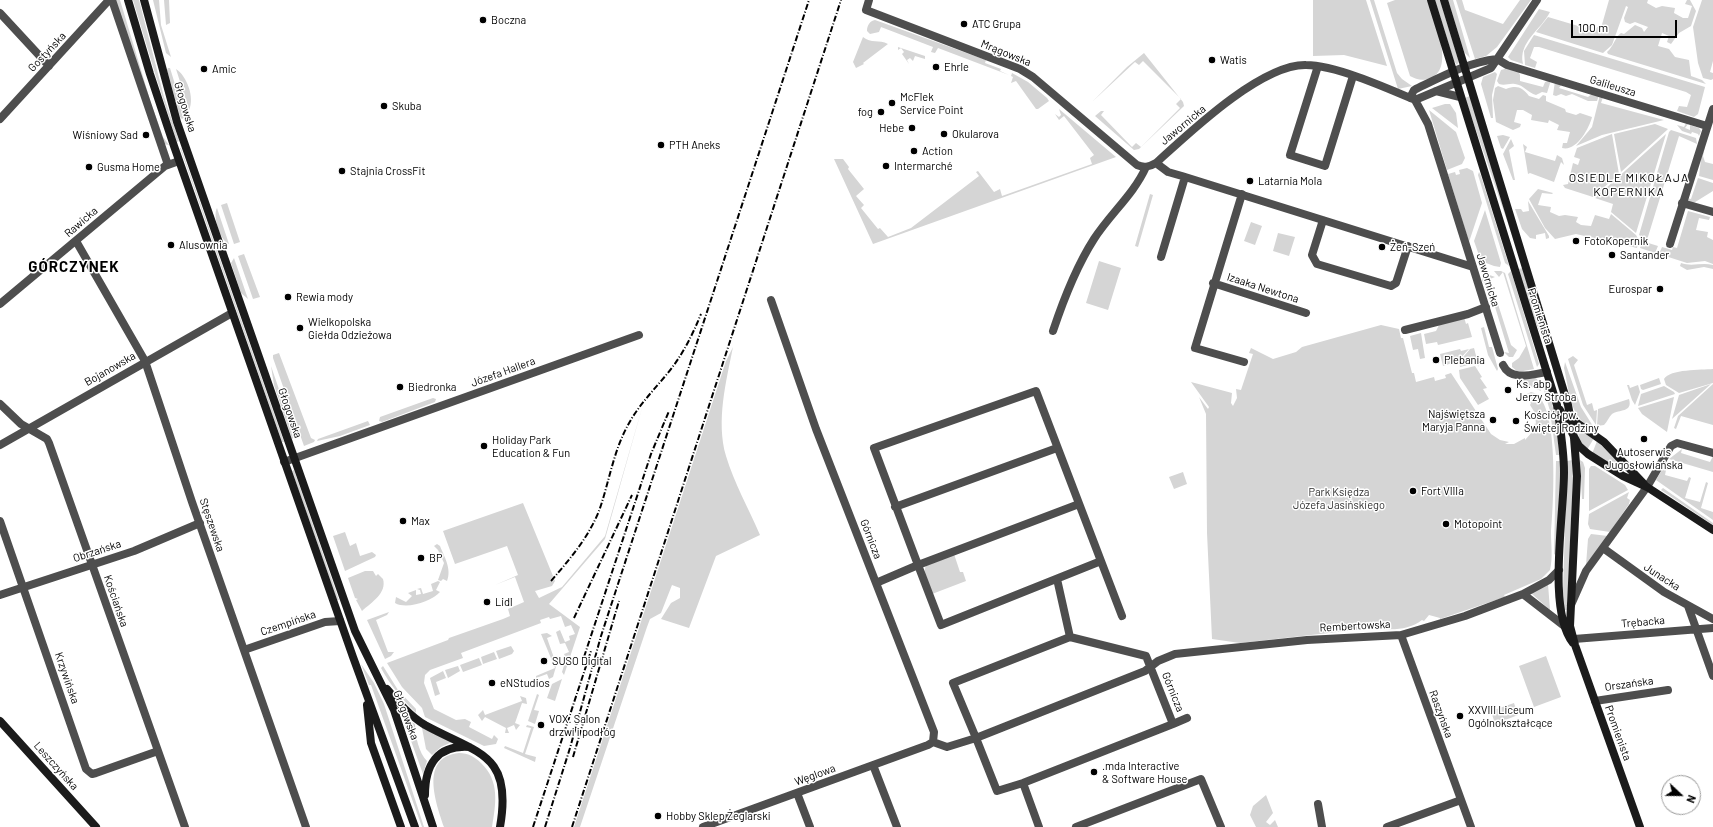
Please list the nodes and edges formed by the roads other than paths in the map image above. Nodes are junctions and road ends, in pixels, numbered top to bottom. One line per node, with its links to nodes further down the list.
1 (111, 0): 10 (street, Gostyńska); 25 (street)
2 (128, 0): 23 (main road, Głogowska)
3 (144, 0): 59 (main road, Głogowska)
4 (869, 0): 26 (street, Mrągowska)
5 (1431, 0): 13 (main road, Promienista)
6 (1444, 0): 12 (main road, Promienista)
7 (1537, 0): 9 (street)
8 (0, 13): 10 (street)
9 (1497, 59): 12 (street); 15 (street); 22 (street, Galileusza)
10 (49, 66): 21 (street, Gostyńska)
11 (1318, 66): 14 (street, Jawornicka); 14 (street); 24 (street, Jawornicka)
12 (1465, 67): 13 (street); 15 (main road, Promienista)
13 (1453, 72): 16 (main road, Promienista); 19 (street)
14 (1353, 76): 19 (street, Jawornicka)
15 (1468, 77): 16 (street); 53 (main road, Promienista)
16 (1456, 82): 17 (street); 18 (main road, Promienista)
17 (1436, 91): 18 (street); 19 (street)
18 (1460, 97): 50 (main road, Promienista)
19 (1413, 99): 36 (street, Jawornicka)
20 (1713, 109): 22 (street)
21 (0, 119)
22 (1707, 126): 29 (street)
23 (179, 160): 25 (street, Rawicka); 41 (main road, Głogowska)
24 (1156, 163): 26 (street, Jawornicka); 27 (street)
25 (168, 165): 32 (street, Rawicka)
26 (1146, 167): 44 (street)
27 (1185, 177): 28 (street); 35 (street)
28 (1242, 194): 31 (street); 37 (street, Izaaka Newtona)
29 (1682, 203): 30 (street); 33 (street)
30 (1713, 212)
31 (1323, 220): 34 (street); 34 (street)
32 (76, 241): 39 (street, Rawicka); 47 (street, Stęszewska)
33 (1670, 244)
34 (1408, 246): 36 (street)
35 (1161, 257)
36 (1473, 267): 40 (street, Jawornicka)
37 (1213, 283): 42 (street, Izaaka Newtona); 48 (street, Izaaka Newtona)
38 (770, 300): 73 (street, Górnicza)
39 (0, 304)
40 (1486, 307): 43 (street); 46 (street, Jawornicka)
41 (232, 313): 47 (street, Bojanowska); 60 (main road, Głogowska)
42 (1306, 313)
43 (1405, 330)
44 (1054, 331)
45 (639, 335): 59 (street, Józefa Hallera)
46 (1500, 354)
47 (145, 361): 54 (street, Bojanowska); 65 (street, Stęszewska)
48 (1244, 362)
49 (1503, 365): 50 (street)
50 (1547, 372): 52 (main road, Promienista)
51 (0, 404): 54 (street, Kościańska)
52 (1557, 406): 55 (main road); 71 (main road, Promienista)
53 (1570, 413): 55 (main road, Promienista); 61 (main road)
54 (29, 428): 56 (street, Bojanowska); 70 (street, Kościańska)
55 (1574, 438): 61 (main road); 77 (main road, Promienista)
56 (0, 445)
57 (1057, 448): 62 (street); 63 (street); 63 (street)
58 (1713, 453): 61 (street, Promienista)
59 (294, 458): 60 (street, Józefa Hallera); 91 (main road, Głogowska)
60 (284, 462): 81 (main road, Głogowska)
61 (1647, 488): 66 (main road); 67 (street, Promienista)
62 (1079, 504): 68 (street); 69 (street)
63 (895, 507): 69 (street)
64 (0, 521): 74 (street, Krzywińska)
65 (200, 523): 70 (street, Obrzańska); 88 (street, Stęszewska)
66 (1713, 530)
67 (1603, 548): 77 (street, Promienista); 78 (street, Junacka)
68 (1101, 561): 72 (street); 79 (street)
69 (918, 564): 72 (street); 73 (street)
70 (92, 565): 74 (street, Obrzańska); 101 (street, Kościańska)
71 (1559, 570): 75 (street, Rembertowska); 82 (main road, Promienista)
72 (1056, 579): 86 (street)
73 (876, 583): 99 (street, Górnicza)
74 (24, 587): 76 (street, Obrzańska); 101 (street, Krzywińska)
75 (1523, 594): 82 (street); 85 (street, Rembertowska)
76 (0, 596)
77 (1570, 606): 87 (main road, Promienista)
78 (1688, 606): 80 (street, Junacka); 84 (street)
79 (1122, 616)
80 (1713, 619)
81 (340, 621): 88 (street, Czempińska); 93 (main road, Głogowska)
82 (1563, 625): 87 (main road, Promienista)
83 (1713, 628): 84 (street, Trębacka)
84 (1696, 629): 87 (street, Trębacka); 90 (street)
85 (1401, 635): 89 (street, Rembertowska); 105 (street, Raszyńska)
86 (1070, 637): 89 (street); 98 (street, Górnicza)
87 (1574, 642): 94 (main road, Promienista)
88 (244, 650): 110 (street, Stęszewska)
89 (1151, 666): 97 (street, Górnicza); 98 (street, Górnicza)
90 (1713, 676)
91 (378, 677): 100 (main road); 107 (main road, Głogowska)
92 (1668, 690): 94 (street, Orszańska)
93 (367, 697): 111 (main road); 112 (main road, Głogowska)
94 (1594, 701): 124 (main road, Promienista)
95 (1187, 718): 97 (street, Górnicza)
96 (0, 721): 108 (main road, Leszczyńska)
97 (1173, 724): 103 (street, Górnicza)
98 (976, 738): 99 (street, Górnicza); 103 (street, Górnicza)
99 (932, 742): 102 (street, Węglowa)
100 (472, 747): 107 (main road); 114 (main road)
101 (158, 751): 109 (street, Kościańska)
102 (873, 765): 104 (street, Węglowa); 117 (street)
103 (1023, 783): 118 (street)
104 (797, 793): 115 (street, Węglowa); 116 (street)
105 (1461, 800): 122 (street); 123 (street, Raszyńska)
106 (1318, 804): 121 (street)
107 (426, 805): 113 (main road, Głogowska)
108 (96, 827)
109 (185, 827)
110 (306, 827)
111 (401, 827)
112 (415, 827)
113 (434, 827)
114 (500, 827)
115 (703, 827)
116 (810, 827)
117 (897, 827)
118 (1040, 827)
119 (1076, 827): 120 (street)
120 (1221, 827)
121 (1322, 827)
122 (1387, 827)
123 (1471, 827)
124 (1640, 827)

